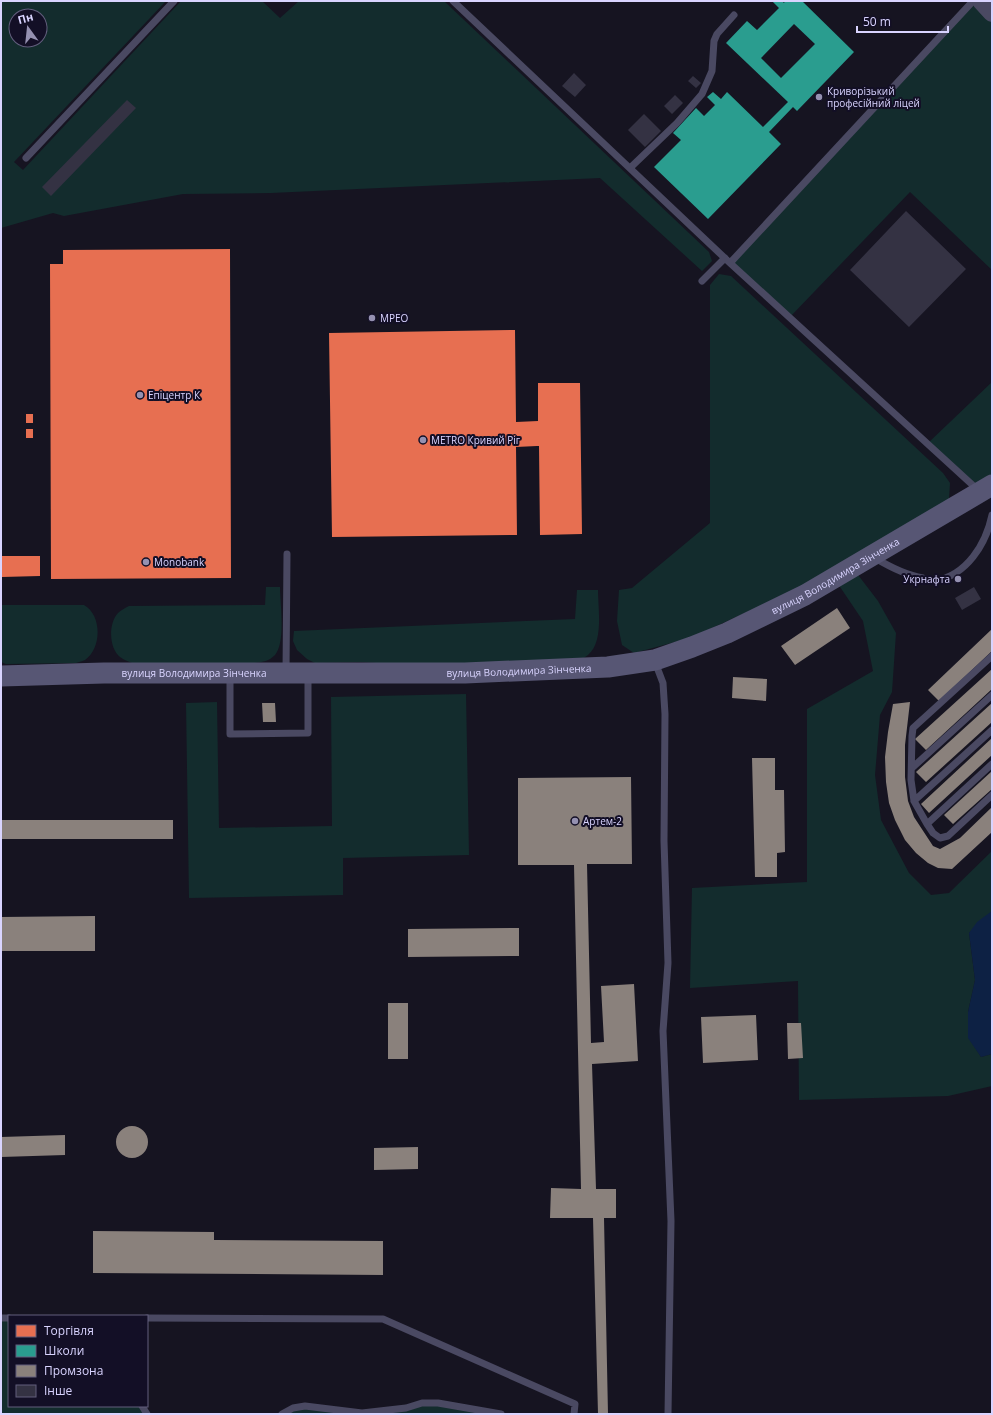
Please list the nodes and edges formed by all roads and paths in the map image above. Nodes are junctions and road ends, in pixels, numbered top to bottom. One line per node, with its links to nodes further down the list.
1 (174, 1): 7 (lane)
2 (453, 1): 8 (lane)
3 (973, 1): 9 (lane)
4 (981, 1): 5 (street)
5 (992, 13)
6 (734, 14): 8 (lane)
7 (26, 158)
8 (630, 168): 9 (lane)
9 (728, 261): 10 (lane); 11 (lane)
10 (702, 281)
11 (986, 489): 14 (main road, вулиця Володимира Зінченка)
12 (992, 515): 14 (lane)
13 (287, 554): 17 (lane)
14 (871, 555): 16 (main road, вулиця Володимира Зінченка)
15 (992, 656): 24 (lane)
16 (655, 660): 18 (main road, вулиця Володимира Зінченка); 32 (lane)
17 (286, 673): 18 (main road, вулиця Володимира Зінченка); 19 (main road, вулиця Володимира Зінченка)
18 (308, 673): 19 (lane)
19 (230, 674): 20 (main road, вулиця Володимира Зінченка)
20 (1, 676)
21 (992, 695): 24 (lane)
22 (992, 730): 26 (lane)
23 (992, 764): 27 (lane)
24 (912, 768): 26 (lane)
25 (992, 795): 27 (lane)
26 (914, 801): 27 (lane)
27 (927, 824)
28 (148, 1318): 31 (lane)
29 (282, 1414): 30 (lane)
30 (502, 1414)
31 (574, 1414)
32 (668, 1414)

